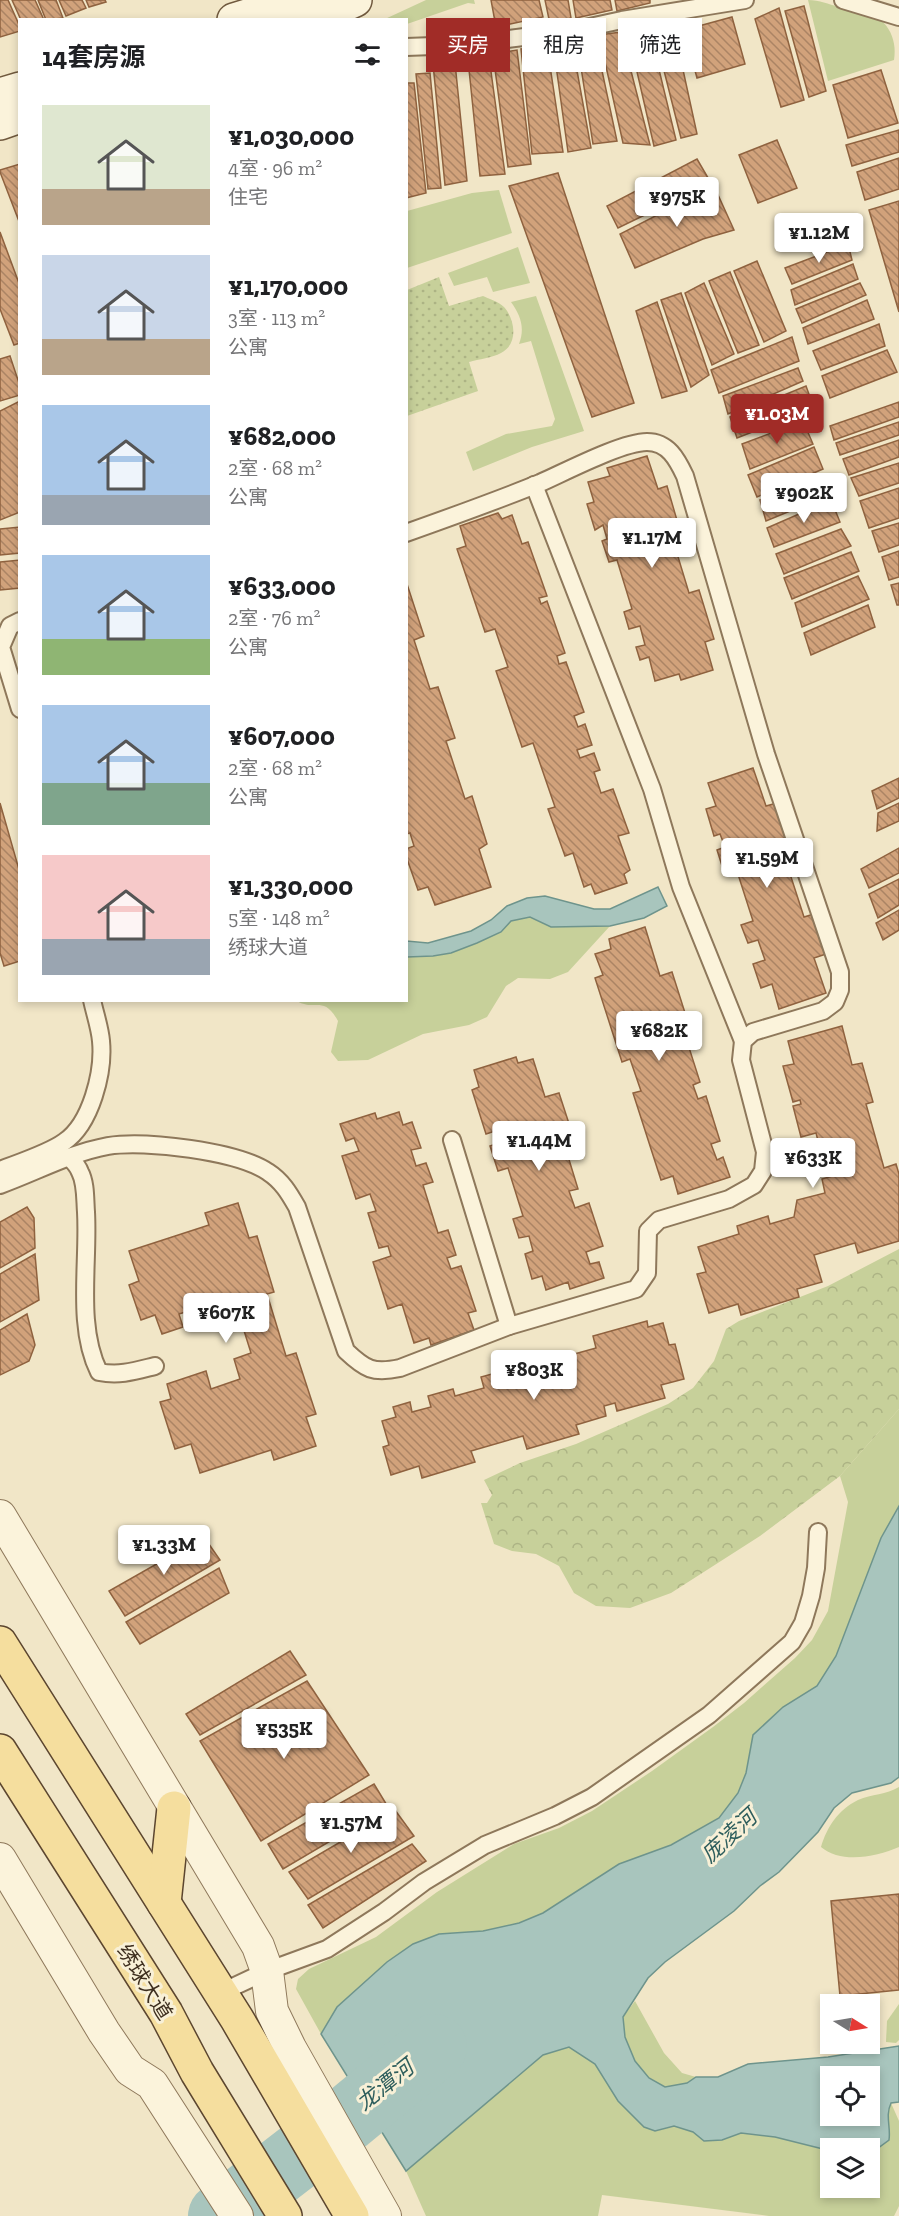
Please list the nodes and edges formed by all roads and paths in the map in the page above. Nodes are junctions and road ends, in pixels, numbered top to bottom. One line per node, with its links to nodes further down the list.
1 (355, 0): 4 (main road)
2 (745, 0): 7 (lane)
3 (843, 0): 5 (lane)
4 (316, 13): 6 (main road)
5 (899, 17)
6 (257, 18)
7 (408, 47)
8 (18, 90): 9 (main road)
9 (0, 95)
10 (18, 117): 11 (main road)
11 (0, 123)
12 (534, 485): 13 (lane); 17 (lane); 17 (lane)
13 (408, 532)
14 (18, 622): 15 (lane)
15 (18, 702)
16 (92, 1002): 20 (lane)
17 (743, 1041): 22 (lane)
18 (452, 1140): 22 (lane)
19 (69, 1157): 21 (lane); 22 (lane); 23 (lane)
20 (0, 1170)
21 (0, 1185)
22 (509, 1326)
23 (155, 1366)
24 (0, 1516): 28 (street)
25 (818, 1532): 31 (lane)
26 (0, 1643): 30 (main road)
27 (0, 1751): 35 (main road, 绣球大道)
28 (174, 1808): 30 (main road); 31 (street)
29 (0, 1859): 34 (street)
30 (164, 1903): 32 (main road)
31 (267, 1971): 32 (lane); 33 (street)
32 (228, 2006): 33 (main road)
33 (371, 2210)
34 (237, 2216)
35 (285, 2216)

